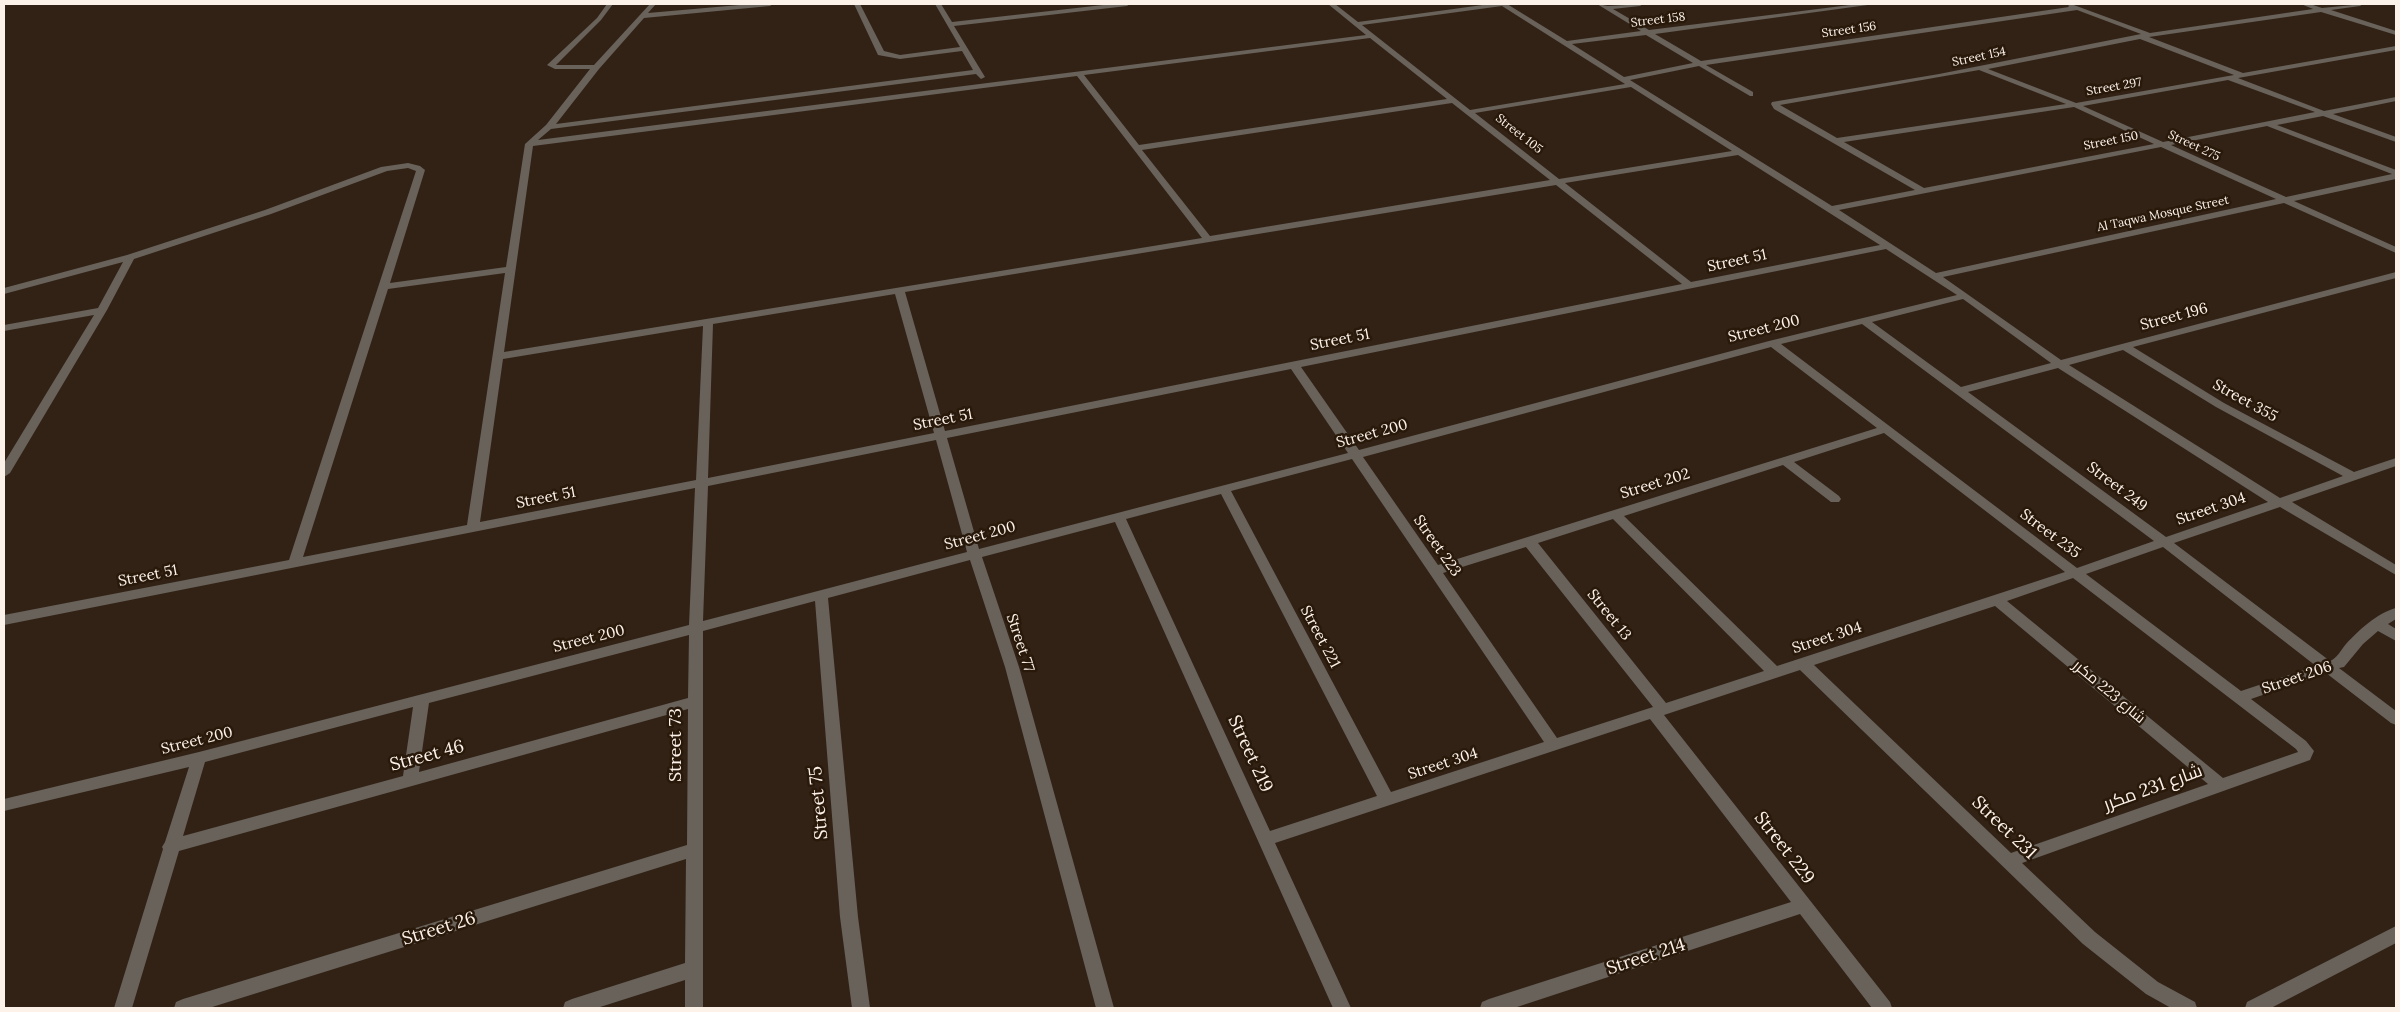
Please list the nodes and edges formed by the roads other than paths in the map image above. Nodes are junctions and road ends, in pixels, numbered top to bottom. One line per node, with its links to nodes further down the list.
1 (610, 4): 29 (street)
2 (653, 4): 17 (street)
3 (770, 4): 17 (street)
4 (857, 4): 27 (street)
5 (938, 4): 18 (street)
6 (1127, 4): 18 (street)
7 (1331, 4): 19 (street, Street 105)
8 (1503, 4): 19 (street); 25 (street)
9 (1640, 4): 14 (street)
10 (1872, 4): 20 (street, Street 158)
11 (2067, 4): 15 (street)
12 (2304, 4): 16 (street)
13 (2360, 4): 16 (street, Street 154)
14 (1604, 6): 20 (street)
15 (2079, 8): 22 (street); 28 (street, Street 156)
16 (2322, 10): 21 (street); 22 (street, Street 154)
17 (641, 16): 29 (street)
18 (950, 24): 27 (street)
19 (1357, 24): 23 (street, Street 105)
20 (1649, 33): 25 (street, Street 158); 28 (street)
21 (2396, 33)
22 (2149, 35): 24 (street, Street 154)
23 (1372, 36): 32 (street); 40 (street, Street 105)
24 (2140, 37): 30 (street, Street 154); 33 (street)
25 (1566, 43): 35 (street)
26 (2396, 48): 33 (street, Street 297)
27 (964, 49): 31 (street)
28 (1702, 65): 35 (street, Street 156); 38 (street)
29 (596, 67): 45 (street)
30 (1980, 68): 41 (street, Street 275); 47 (street, Street 154)
31 (977, 72): 37 (street); 45 (street)
32 (1079, 74): 37 (street); 50 (street)
33 (2245, 76): 34 (street, Street 297)
34 (2229, 78): 41 (street, Street 297); 43 (street)
35 (1624, 79): 36 (street)
36 (1632, 85): 42 (street); 51 (street)
37 (986, 86): 48 (street)
38 (1750, 94)
39 (2396, 99): 43 (street, Street 150)
40 (1454, 100): 42 (street, Street 105); 50 (street)
41 (2075, 105): 47 (street, Street 297); 49 (street, Street 275)
42 (1470, 112): 53 (street, Street 105)
43 (2324, 113): 44 (street, Street 150); 46 (street)
44 (2268, 124): 49 (street, Street 150); 52 (street)
45 (548, 126): 48 (street)
46 (2396, 140)
47 (1834, 141): 54 (street, Street 154)
48 (529, 144): 61 (street)
49 (2161, 144): 54 (street, Street 150); 55 (street, Street 275)
50 (1137, 148): 57 (street)
51 (1739, 152): 53 (street); 56 (street)
52 (2396, 174): 55 (street, Al Taqwa Mosque Street)
53 (1557, 180): 57 (street); 64 (street, Street 105)
54 (1923, 191): 56 (street, Street 150)
55 (2285, 201): 59 (street, Street 275); 63 (street, Al Taqwa Mosque Street)
56 (1831, 209): 58 (street)
57 (1207, 238): 66 (street)
58 (1888, 246): 63 (street); 64 (street, Street 51)
59 (2396, 250)
60 (130, 258): 65 (street); 67 (street); 69 (street)
61 (511, 269): 65 (street); 75 (street)
62 (2396, 275): 74 (street, Street 196)
63 (1934, 276): 68 (street)
64 (1690, 286): 77 (street, Street 51)
65 (383, 287): 96 (street)
66 (899, 290): 70 (street); 80 (street, Street 77)
67 (4, 291)
68 (1964, 296): 71 (street, Street 200); 76 (street)
69 (102, 310): 72 (street); 84 (street)
70 (708, 321): 75 (street); 86 (street, Street 73)
71 (1864, 321): 73 (street, Street 200); 78 (street, Street 249)
72 (4, 328)
73 (1773, 343): 79 (street, Street 235); 81 (street, Street 200)
74 (2124, 346): 76 (street, Street 196); 85 (street, Street 355)
75 (498, 356): 92 (street)
76 (2060, 364): 78 (street, Street 196); 89 (street)
77 (1294, 365): 80 (street, Street 51); 81 (street, Street 223)
78 (1961, 392): 94 (street, Street 249)
79 (1885, 429): 82 (street, Street 202); 99 (street, Street 235)
80 (938, 436): 86 (street, Street 51); 95 (street, Street 77)
81 (1355, 455): 87 (street, Street 200); 98 (street, Street 223)
82 (1785, 461): 88 (street); 90 (street, Street 202)
83 (2396, 462): 85 (street, Street 304)
84 (4, 473)
85 (2354, 477): 89 (street, Street 304)
86 (702, 483): 92 (street, Street 51); 105 (street, Street 73)
87 (1224, 490): 91 (street, Street 200); 120 (street, Street 221)
88 (1835, 499)
89 (2281, 502): 94 (street, Street 304); 97 (street)
90 (1615, 514): 93 (street, Street 202); 109 (street)
91 (1118, 517): 95 (street, Street 200); 122 (street, Street 219)
92 (473, 528): 96 (street, Street 51)
93 (1529, 542): 98 (street, Street 202); 113 (street, Street 13)
94 (2164, 542): 99 (street, Street 304); 108 (street, Street 249)
95 (974, 554): 100 (street, Street 200); 134 (street, Street 77)
96 (295, 562): 103 (street, Street 51)
97 (2396, 571)
98 (1435, 572): 115 (street, Street 223)
99 (2075, 573): 101 (street, Street 304); 111 (street, Street 235)
100 (821, 595): 105 (street, Street 200); 133 (street, Street 75)
101 (1997, 600): 107 (street, Street 304); 119 (street, شارع 223 مكرر)
102 (2396, 613): 104 (street, Street 206)
103 (4, 620)
104 (2377, 623): 106 (street); 108 (street, Street 206)
105 (696, 629): 110 (street, Street 200); 112 (street, Street 73)
106 (2396, 636)
107 (1802, 663): 109 (street, Street 304); 125 (street, Street 231)
108 (2328, 667): 111 (street, Street 206); 114 (street, Street 249)
109 (1774, 672): 113 (street, Street 304)
110 (422, 698): 117 (street, Street 200); 118 (street)
111 (2238, 698): 116 (street, Street 235)
112 (695, 702): 118 (street, Street 46); 124 (street, Street 73)
113 (1658, 711): 115 (street, Street 304); 126 (street, Street 229)
114 (2396, 719)
115 (1554, 745): 120 (street, Street 304)
116 (2306, 752): 119 (street, شارع 231 مكرر)
117 (198, 758): 121 (street, Street 200); 123 (street)
118 (410, 781): 123 (street, Street 46)
119 (2220, 785): 125 (street, شارع 231 مكرر)
120 (1387, 800): 122 (street, Street 304)
121 (4, 805)
122 (1267, 839): 135 (street, Street 219)
123 (170, 848): 129 (street)
124 (694, 850): 128 (street, Street 73); 130 (street, Street 26)
125 (2010, 860): 138 (street, Street 231)
126 (1803, 906): 136 (street, Street 214); 137 (street, Street 229)
127 (2396, 934): 139 (street)
128 (693, 969): 131 (street); 132 (street, Street 73)
129 (122, 1008)
130 (183, 1008)
131 (572, 1008)
132 (694, 1008)
133 (860, 1008)
134 (1105, 1008)
135 (1342, 1008)
136 (1489, 1008)
137 (1883, 1008)
138 (2188, 1008)
139 (2254, 1008)

